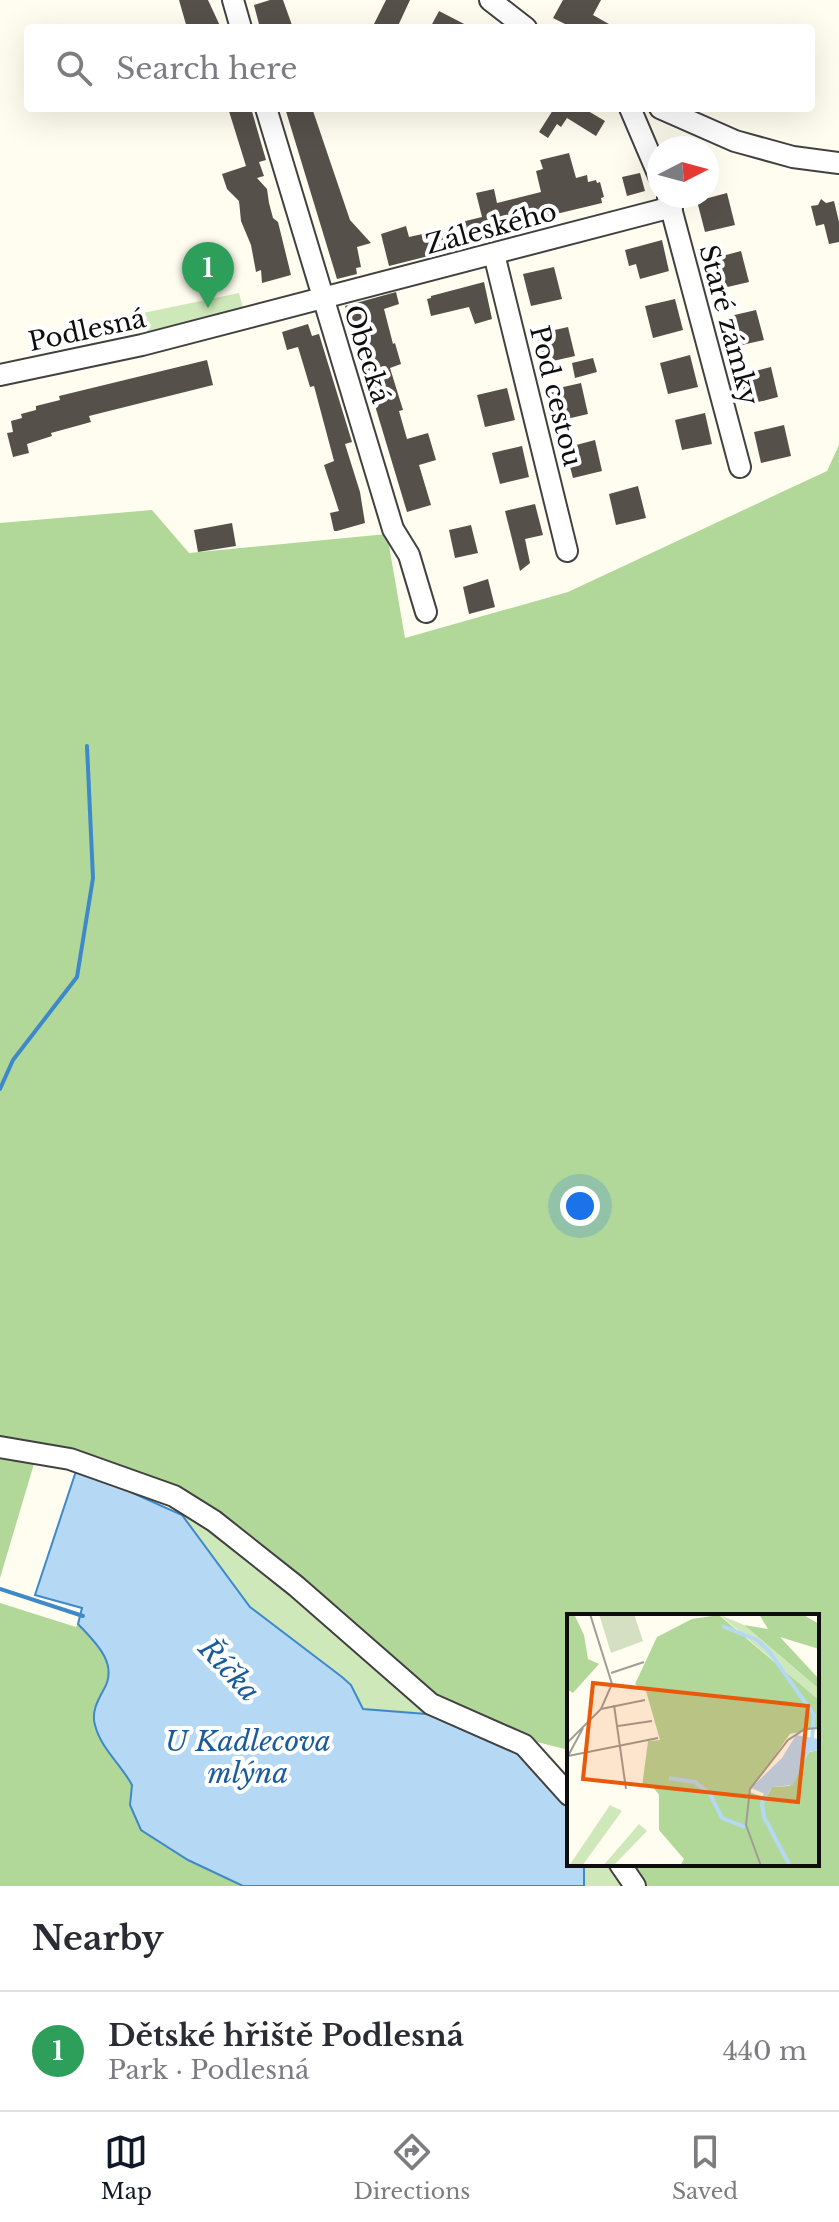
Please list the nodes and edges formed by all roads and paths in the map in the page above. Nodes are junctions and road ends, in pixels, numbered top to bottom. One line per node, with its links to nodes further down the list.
1 (233, 0): 3 (street)
2 (490, 0): 4 (street)
3 (240, 24)
4 (521, 24)
5 (267, 112): 13 (street, Obecká)
6 (632, 112): 8 (street)
7 (669, 112): 9 (street)
8 (647, 148)
9 (839, 163)
10 (647, 208): 12 (street, Záleského)
11 (672, 208): 15 (street, Staré zámky)
12 (494, 254): 13 (street, Záleského); 16 (street, Pod cestou)
13 (324, 299): 14 (street, Podlesná); 17 (street, Obecká)
14 (0, 375)
15 (740, 467)
16 (567, 551)
17 (426, 612)
18 (0, 1447): 19 (street)
19 (567, 1793)
20 (621, 1866): 21 (street)
21 (635, 1886)

